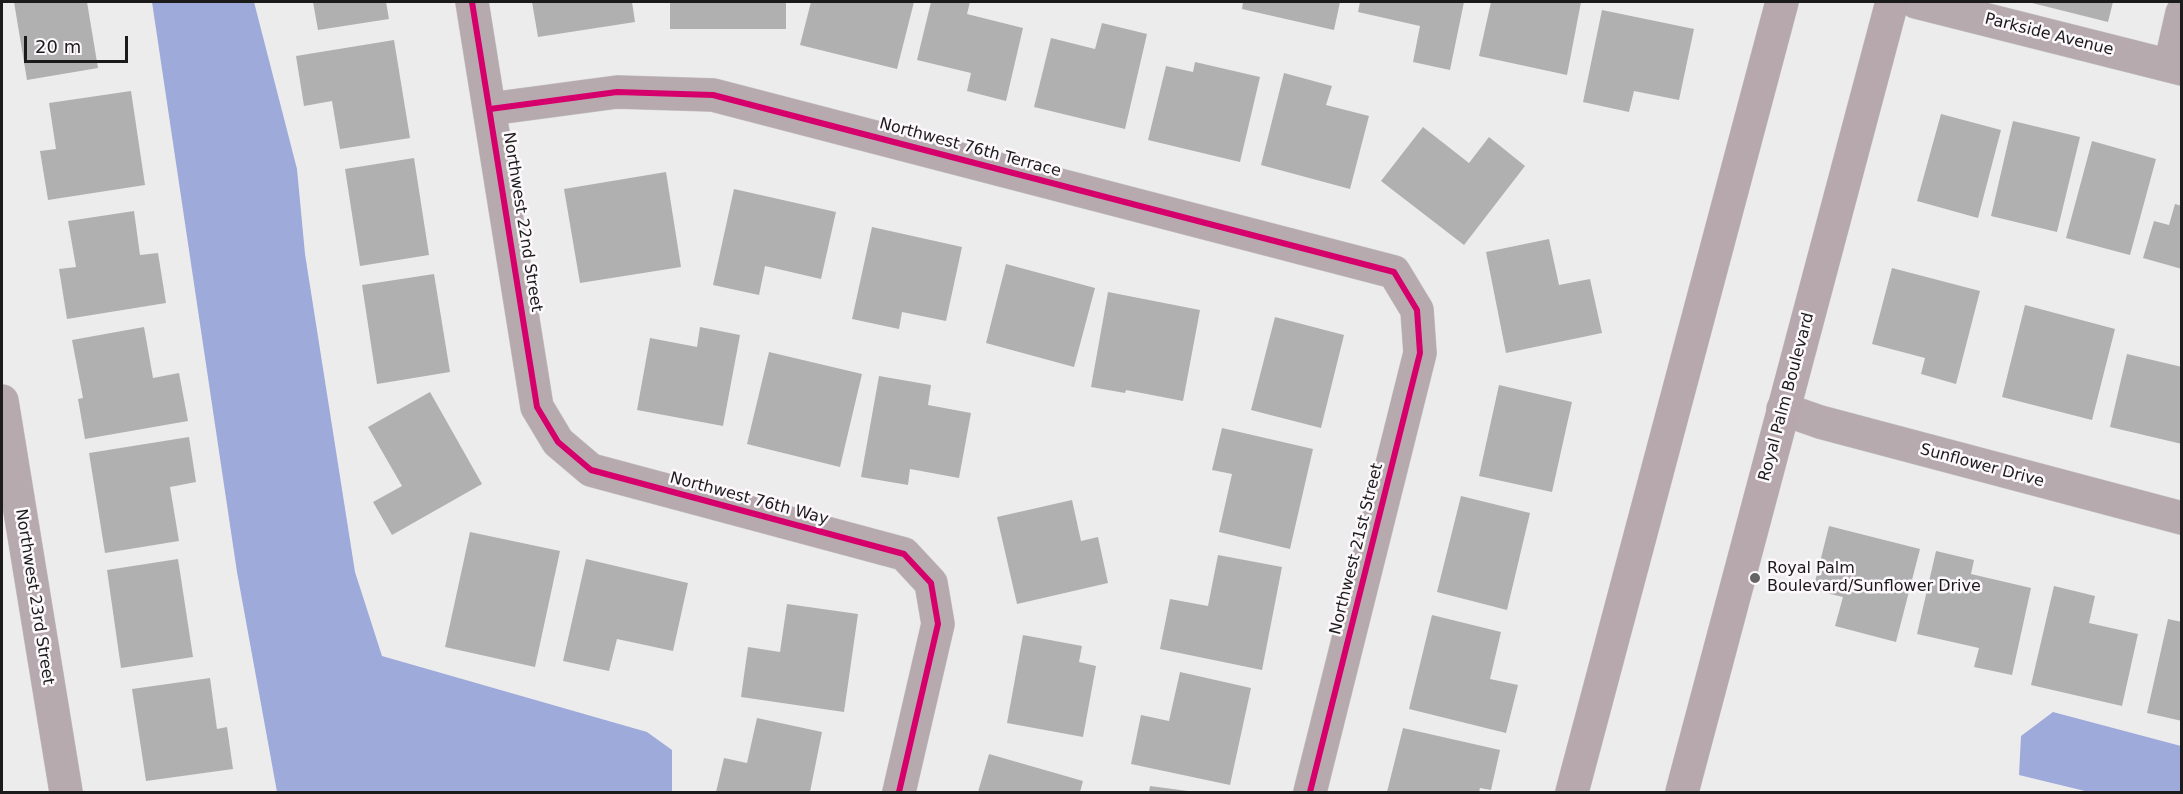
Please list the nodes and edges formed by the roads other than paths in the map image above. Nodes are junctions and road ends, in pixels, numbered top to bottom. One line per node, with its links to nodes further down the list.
1 (472, 2): 7 (street, Northwest 22nd Street)
2 (1782, 2): 16 (main road)
3 (1892, 2): 10 (main road, Royal Palm Boulevard)
4 (1916, 2): 6 (street, Parkside Avenue)
5 (2181, 13): 6 (street)
6 (2176, 67)
7 (490, 109): 8 (street, Northwest 76th Terrace); 11 (street, Northwest 22nd Street)
8 (1418, 310): 15 (street, Northwest 21st Street)
9 (2, 401): 13 (street, Northwest 23rd Street)
10 (1783, 409): 12 (street, Sunflower Drive); 17 (main road, Royal Palm Boulevard)
11 (558, 442): 14 (street, Northwest 76th Way)
12 (2181, 518)
13 (66, 792)
14 (899, 792)
15 (1310, 792)
16 (1572, 792)
17 (1682, 792)

